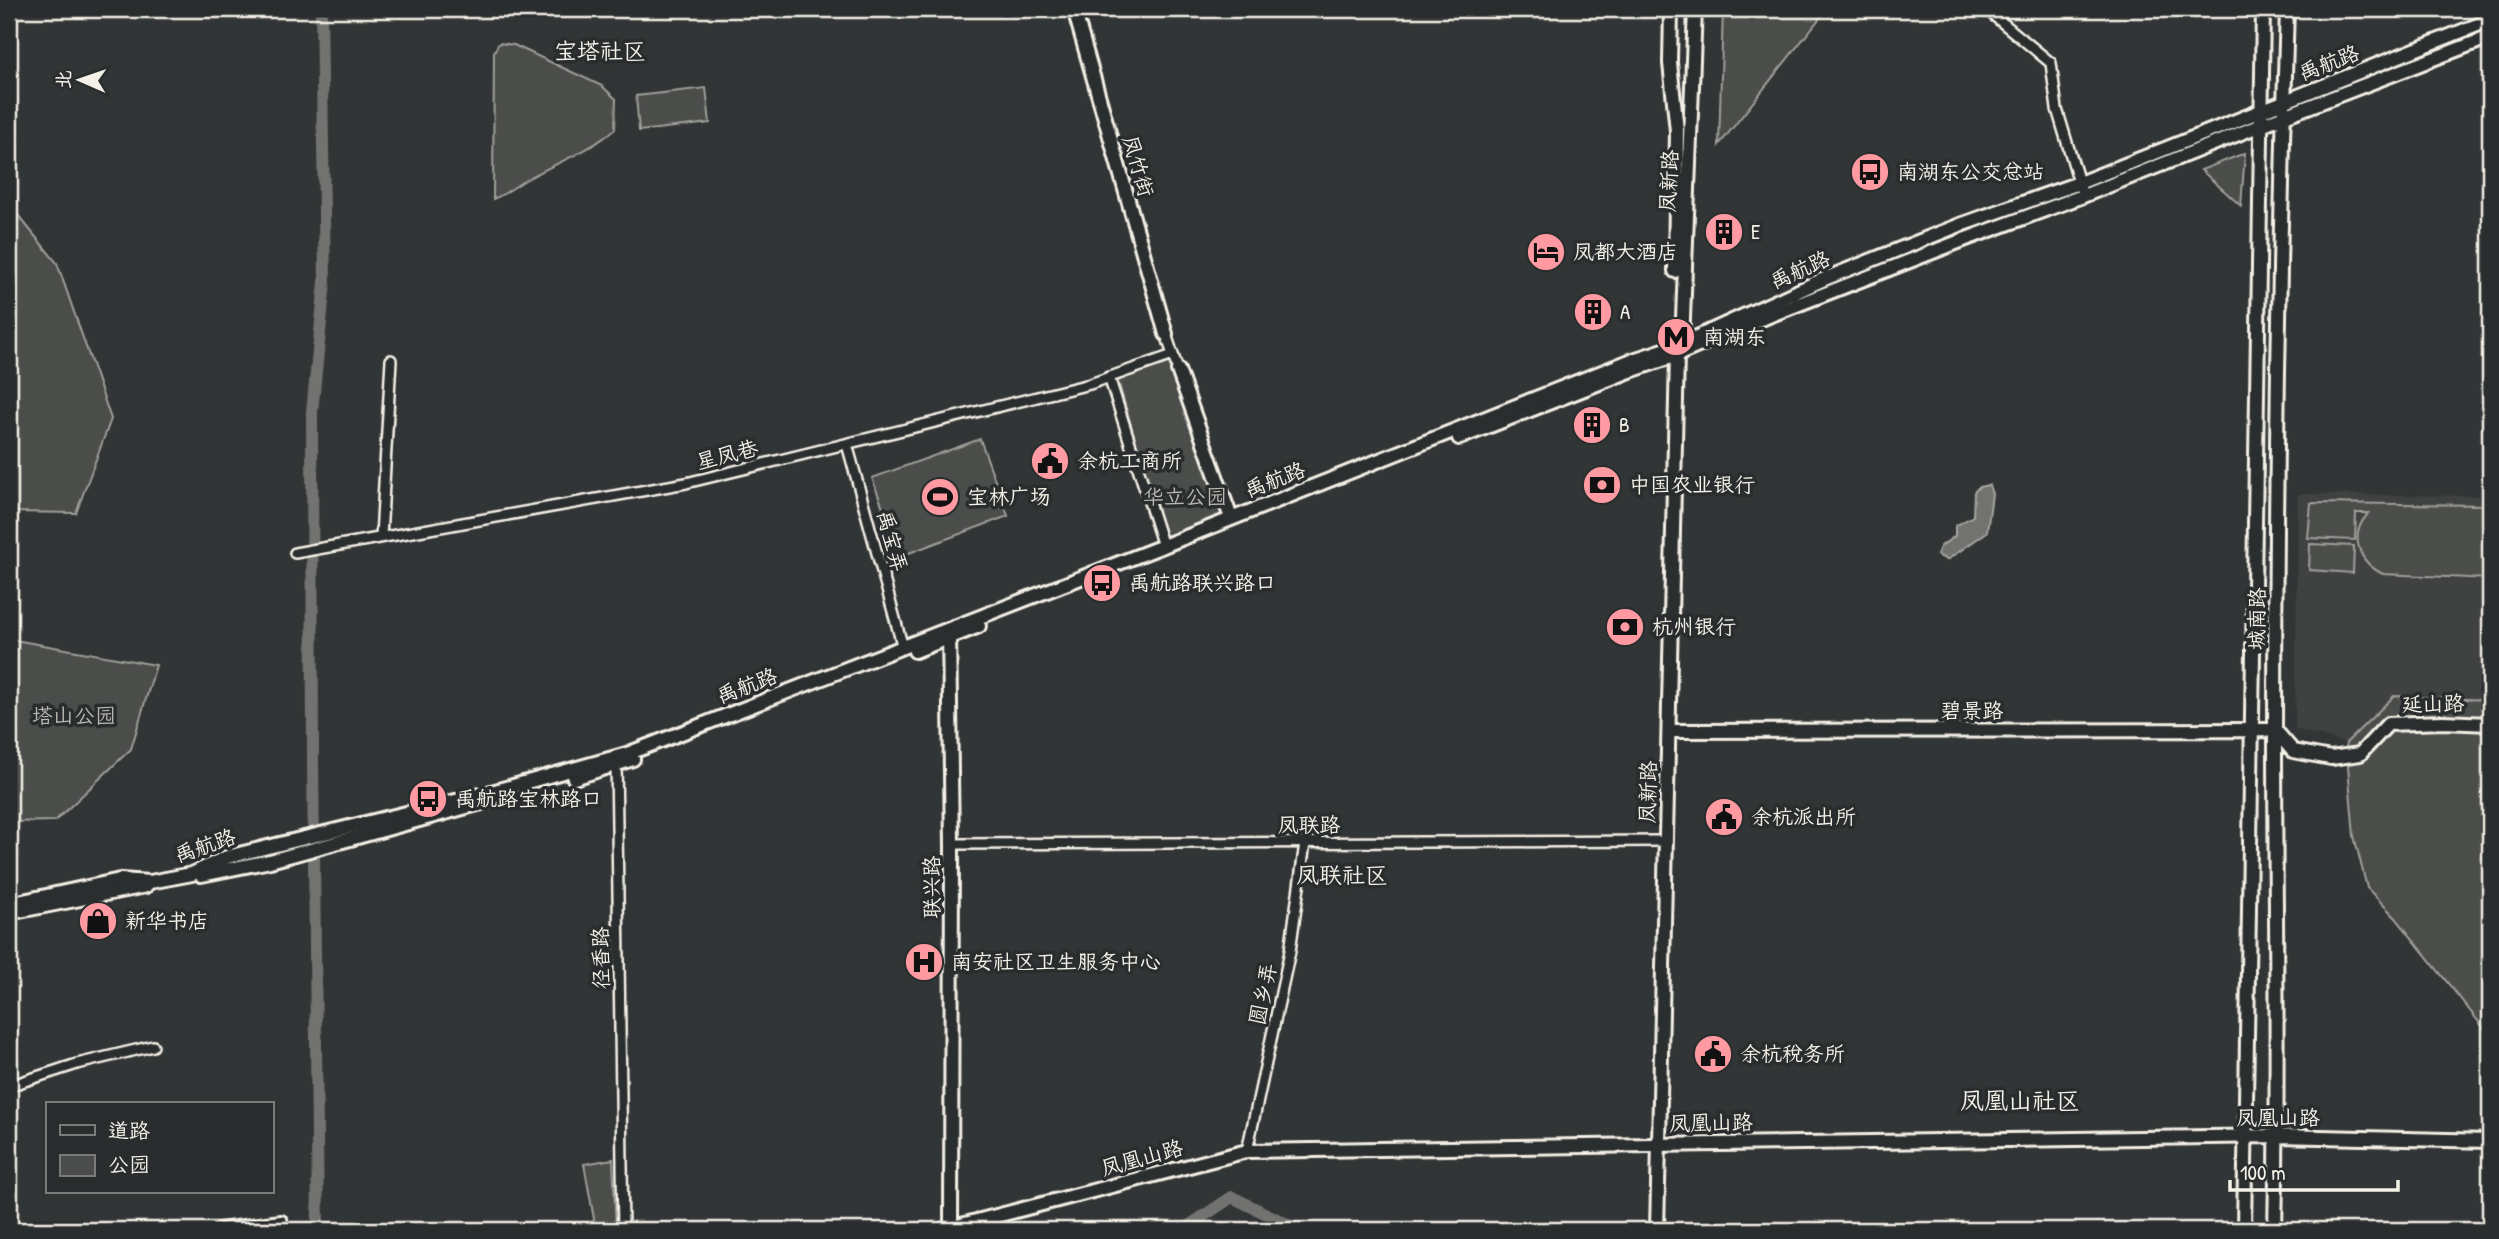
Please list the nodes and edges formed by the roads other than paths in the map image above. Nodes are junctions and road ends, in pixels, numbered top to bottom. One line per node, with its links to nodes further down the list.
1 (1074, 9): 15 (main road, 凤竹街)
2 (1671, 9): 16 (main road, 凤新路)
3 (1695, 9): 16 (main road, 凤新路)
4 (1986, 9): 13 (street)
5 (2263, 9): 10 (main road, 城南路)
6 (2287, 9): 9 (main road, 城南路)
7 (2490, 20): 9 (main road, 禹航路)
8 (2490, 37): 11 (main road, 禹航路)
9 (2284, 101): 10 (main road, 禹航路); 11 (main road, 城南路)
10 (2261, 110): 12 (main road, 城南路); 13 (main road, 禹航路)
11 (2283, 117): 12 (main road, 禹航路); 30 (main road, 城南路)
12 (2261, 125): 14 (main road, 禹航路); 29 (main road, 城南路)
13 (2079, 183): 14 (street); 16 (main road, 禹航路)
14 (2083, 197): 16 (main road, 禹航路)
15 (1166, 334): 17 (street)
16 (1678, 349): 22 (main road, 禹航路); 26 (main road, 禹航路); 31 (main road, 凤新路)
17 (1173, 355): 19 (street); 20 (street, 星凤巷)
18 (391, 360): 23 (street)
19 (1178, 370): 22 (main road)
20 (1109, 377): 21 (street, 星凤巷); 24 (street)
21 (847, 444): 23 (street, 星凤巷); 27 (street, 禹宝弄)
22 (1231, 518): 24 (main road, 禹航路)
23 (381, 537): 25 (street, 星凤巷)
24 (1163, 546): 26 (main road, 禹航路)
25 (295, 552)
26 (949, 634): 27 (main road, 禹航路); 32 (main road, 禹航路); 35 (main road, 联兴路)
27 (903, 648): 32 (main road, 禹航路)
28 (2490, 724): 30 (main road, 延山路)
29 (2250, 730): 30 (main road, 碧景路); 31 (main road, 碧景路); 41 (main road, 城南路)
30 (2275, 730): 42 (main road, 城南路)
31 (1669, 731): 33 (main road, 凤新路)
32 (616, 761): 36 (main road, 禹航路); 36 (main road, 禹航路); 49 (street, 径香路)
33 (1666, 841): 34 (street, 凤联路); 44 (main road, 凤新路)
34 (1305, 843): 35 (street, 凤联路); 45 (street, 圆乡弄)
35 (952, 844): 47 (main road, 联兴路)
36 (290, 849): 37 (main road, 禹航路); 38 (main road, 禹航路)
37 (9, 904)
38 (9, 914)
39 (153, 1046): 40 (street)
40 (9, 1086)
41 (2245, 1136): 42 (main road, 凤凰山路); 44 (main road, 凤凰山路); 51 (main road, 城南路)
42 (2277, 1136): 43 (main road, 凤凰山路); 52 (main road, 城南路)
43 (2490, 1141)
44 (1658, 1143): 45 (main road, 凤凰山路); 50 (main road, 凤新路)
45 (1247, 1151): 47 (main road, 凤凰山路)
46 (281, 1221): 48 (main road)
47 (948, 1229)
48 (220, 1230)
49 (623, 1230)
50 (1657, 1230)
51 (2244, 1230)
52 (2275, 1230)

